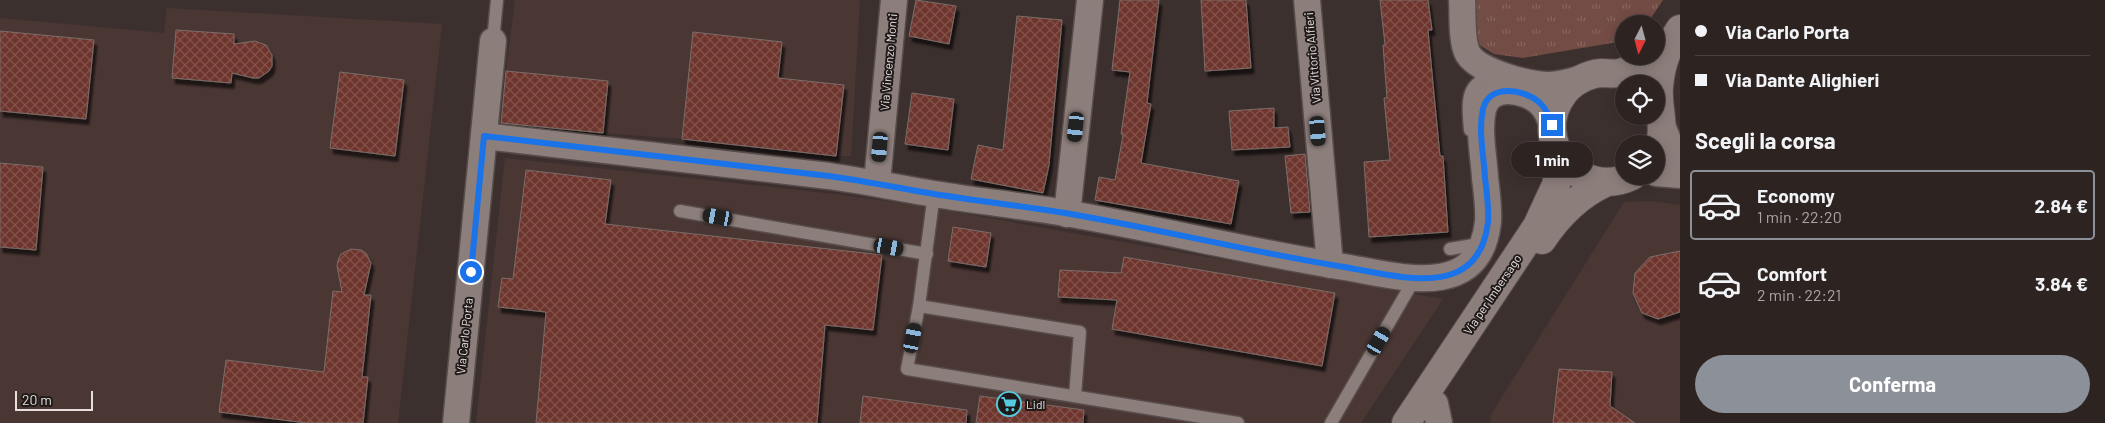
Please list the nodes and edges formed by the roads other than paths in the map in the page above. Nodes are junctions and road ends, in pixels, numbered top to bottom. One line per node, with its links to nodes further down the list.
1 (497, 0): 6 (lane)
2 (894, 0): 20 (street, Via Vincenzo Monti)
3 (1090, 0): 24 (street)
4 (1306, 0): 28 (street, Via Vittorio Alfieri)
5 (1462, 0): 8 (street)
6 (493, 41): 14 (street, Via Carlo Porta)
7 (1638, 65): 9 (main road)
8 (1500, 74): 11 (street); 25 (lane)
9 (1629, 75)
10 (1615, 76): 11 (main road)
11 (1580, 79): 12 (main road, Via per Imbersago)
12 (1552, 125): 15 (main road, Via per Imbersago); 25 (street)
13 (1660, 125): 16 (street)
14 (484, 136): 20 (street); 34 (street, Via Carlo Porta)
15 (1561, 158): 21 (main road, Via per Imbersago); 38 (main road, Via per Imbersago)
16 (1680, 161)
17 (1665, 173): 18 (street)
18 (1680, 175)
19 (1615, 182): 21 (main road, Via per Imbersago)
20 (877, 183): 22 (street)
21 (1605, 183): 33 (main road, Via per Imbersago)
22 (934, 194): 24 (street); 27 (lane)
23 (680, 211): 27 (lane)
24 (1067, 214): 28 (street)
25 (1474, 245): 26 (lane); 29 (street)
26 (1450, 250)
27 (927, 254): 30 (lane)
28 (1330, 265): 29 (street)
29 (1415, 278): 37 (lane)
30 (919, 306): 31 (lane); 31 (lane)
31 (1075, 396): 32 (lane)
32 (1157, 410): 35 (lane); 36 (lane)
33 (1432, 417)
34 (456, 423)
35 (1155, 423)
36 (1238, 423)
37 (1331, 423)
38 (1406, 423)

